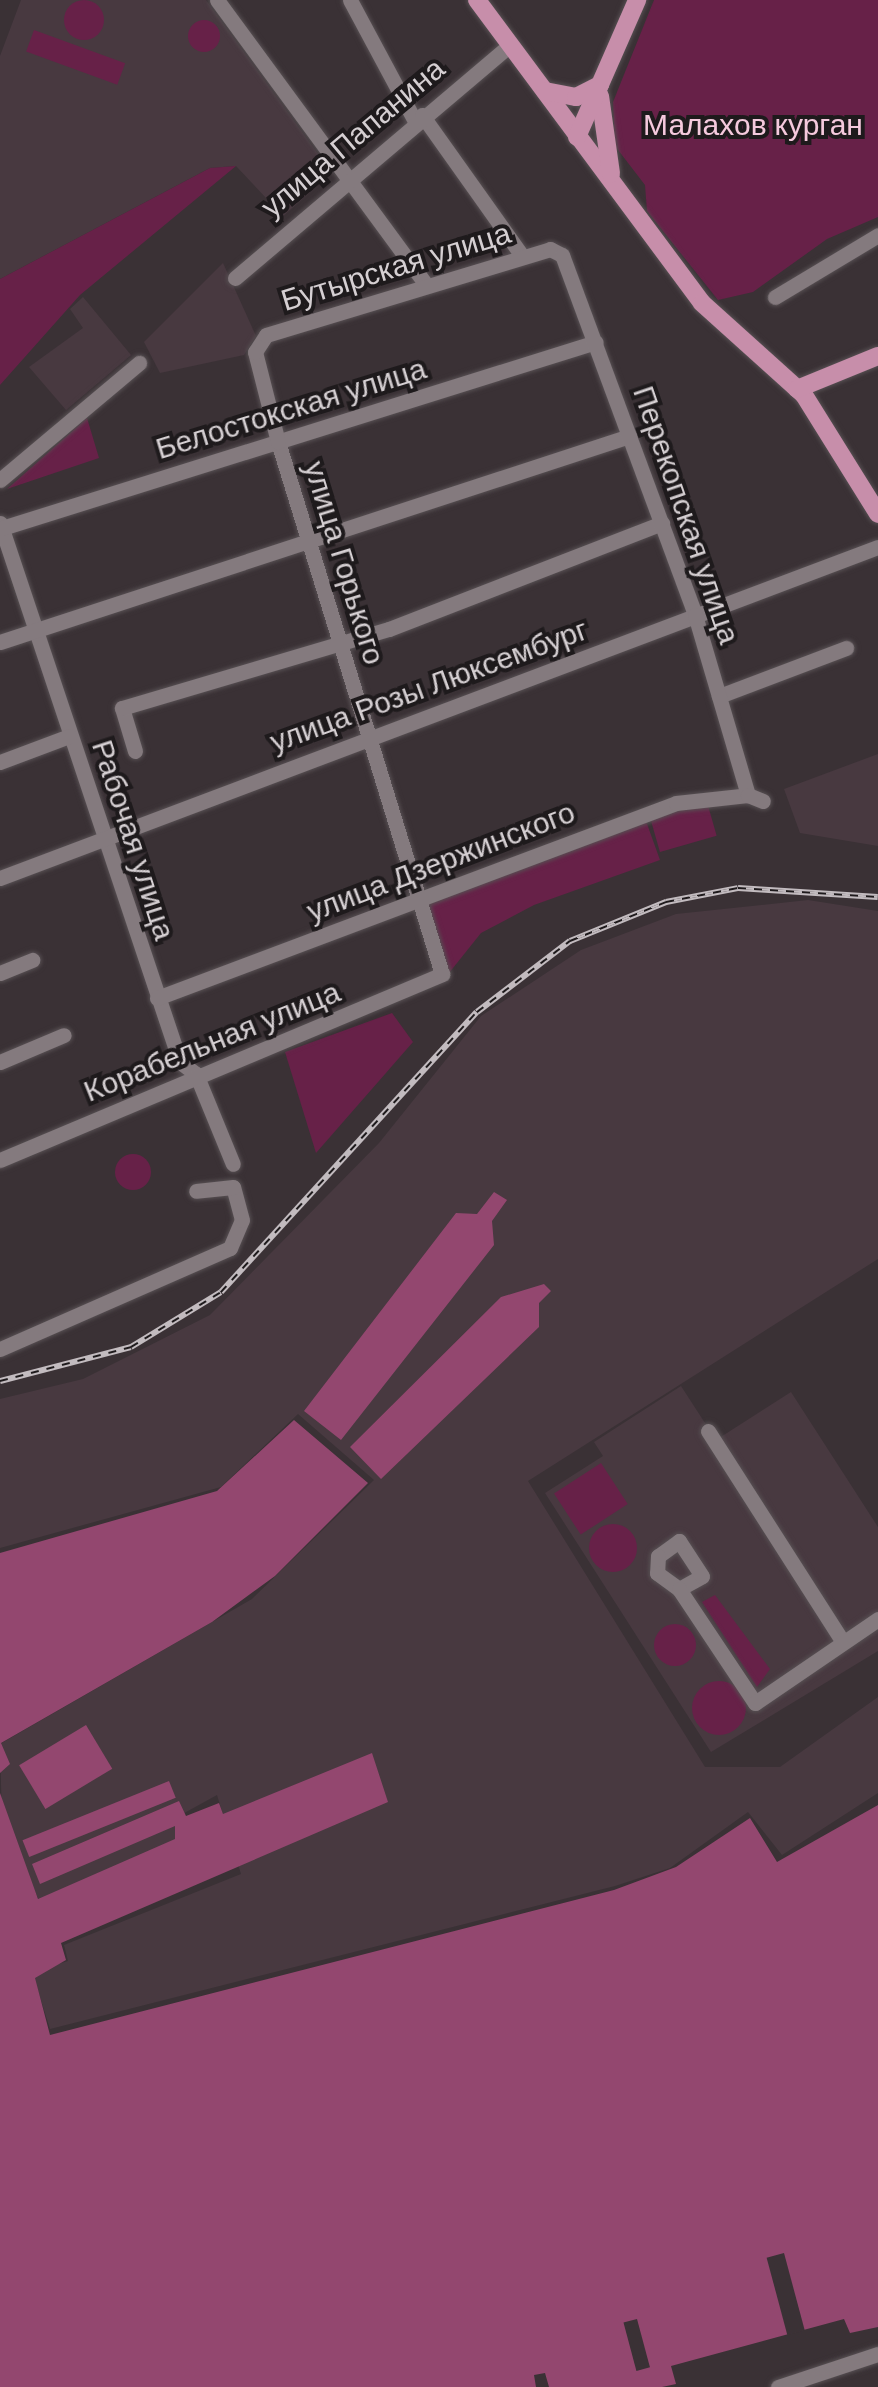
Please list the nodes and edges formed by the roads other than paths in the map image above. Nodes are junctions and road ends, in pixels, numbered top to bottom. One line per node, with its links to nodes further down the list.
1 (218, 0): 10 (street)
2 (350, 0): 8 (street)
3 (478, 0): 5 (main road)
4 (638, 0): 6 (main road)
5 (510, 45): 7 (main road); 8 (street, улица Папанина)
6 (600, 85): 7 (main road); 9 (main road); 11 (main road)
7 (544, 91): 9 (main road)
8 (418, 118): 10 (street, улица Папанина); 14 (street)
9 (578, 137): 11 (main road)
10 (348, 174): 15 (street, улица Папанина); 16 (street)
11 (624, 204): 22 (main road)
12 (878, 236): 17 (street)
13 (550, 249): 14 (street, Бутырская улица); 19 (street, Перекопская улица)
14 (523, 257): 16 (street, Бутырская улица)
15 (236, 278)
16 (426, 284): 18 (street, Бутырская улица)
17 (775, 297)
18 (260, 339): 24 (street, улица Горького)
19 (596, 342): 23 (street, Перекопская улица); 24 (street, Белостокская улица)
20 (878, 356): 22 (main road)
21 (139, 363): 25 (street)
22 (797, 389): 26 (main road)
23 (629, 436): 27 (street, Перекопская улица); 29 (street)
24 (278, 442): 28 (street, Белостокская улица); 29 (street, улица Горького)
25 (0, 480)
26 (878, 514)
27 (662, 523): 31 (street, Перекопская улица); 33 (street)
28 (1, 525): 32 (street, Рабочая улица)
29 (309, 542): 32 (street); 33 (street, улица Горького)
30 (878, 548): 31 (street, улица Розы Люксембург)
31 (696, 616): 36 (street, Перекопская улица); 38 (street, улица Розы Люксембург)
32 (34, 631): 34 (street); 37 (street, Рабочая улица)
33 (339, 640): 38 (street, улица Горького); 39 (street)
34 (0, 642)
35 (846, 648): 36 (street)
36 (719, 696): 41 (street, Перекопская улица)
37 (69, 736): 40 (street); 42 (street, Рабочая улица)
38 (370, 737): 42 (street, улица Розы Люксембург); 44 (street, улица Горького)
39 (135, 752)
40 (0, 762)
41 (755, 798): 44 (street, улица Дзержинского)
42 (102, 836): 43 (street, улица Розы Люксембург); 48 (street, Рабочая улица)
43 (0, 878)
44 (420, 898): 47 (street, улица Горького); 48 (street, улица Дзержинского)
45 (32, 960): 46 (street)
46 (0, 973)
47 (442, 974): 51 (street, Корабельная улица)
48 (157, 998): 51 (street, Рабочая улица)
49 (64, 1035): 50 (street)
50 (0, 1062)
51 (196, 1074): 52 (street, Корабельная улица); 53 (street, Рабочая улица)
52 (0, 1160)
53 (233, 1164)
54 (196, 1191): 55 (street)
55 (0, 1349)
56 (708, 1432): 59 (street)
57 (680, 1590): 59 (street)
58 (878, 1619): 59 (street)
59 (843, 1642)
60 (878, 2354): 61 (street)
61 (778, 2387)

